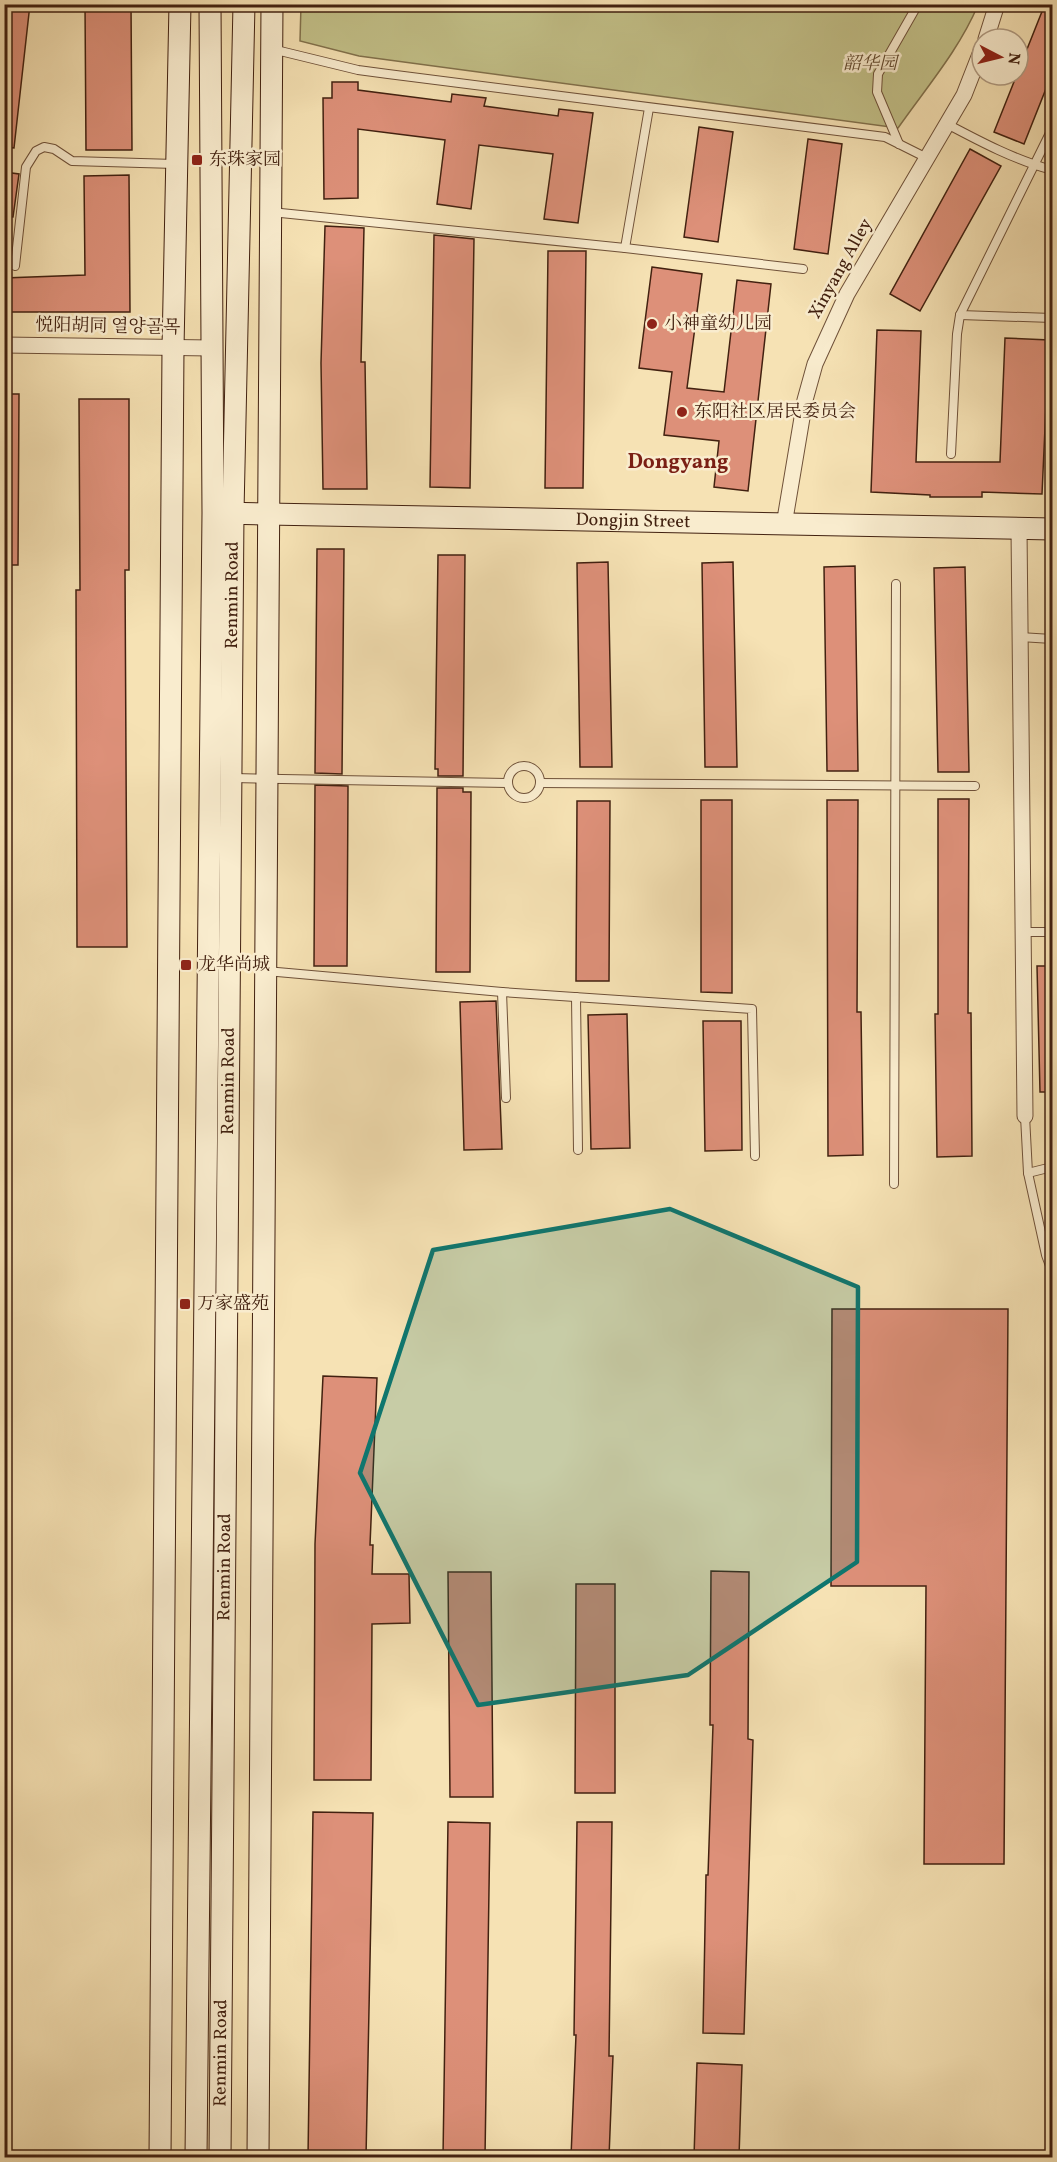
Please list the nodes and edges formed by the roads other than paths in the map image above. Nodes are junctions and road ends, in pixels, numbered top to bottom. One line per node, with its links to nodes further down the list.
1 (180, 4): 17 (street)
2 (210, 4): 28 (street, Renmin Road)
3 (244, 4): 14 (street, Renmin Road)
4 (272, 4): 8 (street)
5 (918, 4): 13 (lane)
6 (996, 4): 7 (street)
7 (989, 27)
8 (271, 49): 10 (lane); 15 (street)
9 (970, 79): 11 (street, Xinyang Alley)
10 (649, 108): 13 (lane); 21 (lane)
11 (946, 124): 16 (street, Xinyang Alley); 18 (lane)
12 (1053, 129): 18 (lane)
13 (899, 144): 16 (lane)
14 (240, 152): 15 (street); 30 (street, Renmin Road)
15 (270, 152): 20 (street)
16 (927, 158): 32 (street, Xinyang Alley)
17 (177, 165): 22 (lane); 27 (street)
18 (1035, 165): 19 (lane); 24 (lane)
19 (1053, 170)
20 (270, 212): 21 (lane); 31 (street)
21 (625, 248): 23 (lane)
22 (15, 266)
23 (803, 269)
24 (960, 315): 25 (lane); 29 (lane)
25 (1053, 318)
26 (4, 345): 27 (street, 悦阳胡同 열양골목)
27 (173, 348): 28 (street, 悦阳胡同 열양골목); 57 (street)
28 (211, 348): 30 (street, Renmin Road)
29 (951, 454)
30 (223, 512): 31 (street, Dongjin Street); 38 (street, Renmin Road); 58 (street, Renmin Road)
31 (268, 513): 32 (street, Dongjin Street); 39 (street)
32 (784, 525): 33 (street, Dongjin Street)
33 (1018, 529): 34 (street, Dongjin Street); 36 (street)
34 (1053, 530)
35 (896, 584): 42 (lane)
36 (1020, 637): 37 (lane); 44 (street)
37 (1053, 639)
38 (231, 778): 39 (lane); 59 (street, Renmin Road)
39 (266, 779): 40 (lane); 46 (street)
40 (507, 783): 41 (lane); 41 (lane)
41 (540, 783): 42 (lane)
42 (896, 786): 43 (lane); 55 (lane)
43 (975, 786)
44 (1023, 932): 45 (lane); 50 (street)
45 (1053, 932)
46 (265, 970): 47 (lane); 60 (street)
47 (502, 992): 48 (lane); 49 (lane)
48 (576, 997): 51 (lane); 52 (lane)
49 (506, 1098)
50 (1025, 1116): 54 (lane)
51 (578, 1150)
52 (755, 1156)
53 (1053, 1167): 54 (lane)
54 (1028, 1173): 56 (lane)
55 (894, 1184)
56 (1053, 1271)
57 (160, 2157)
58 (196, 2157)
59 (220, 2157)
60 (258, 2157)

